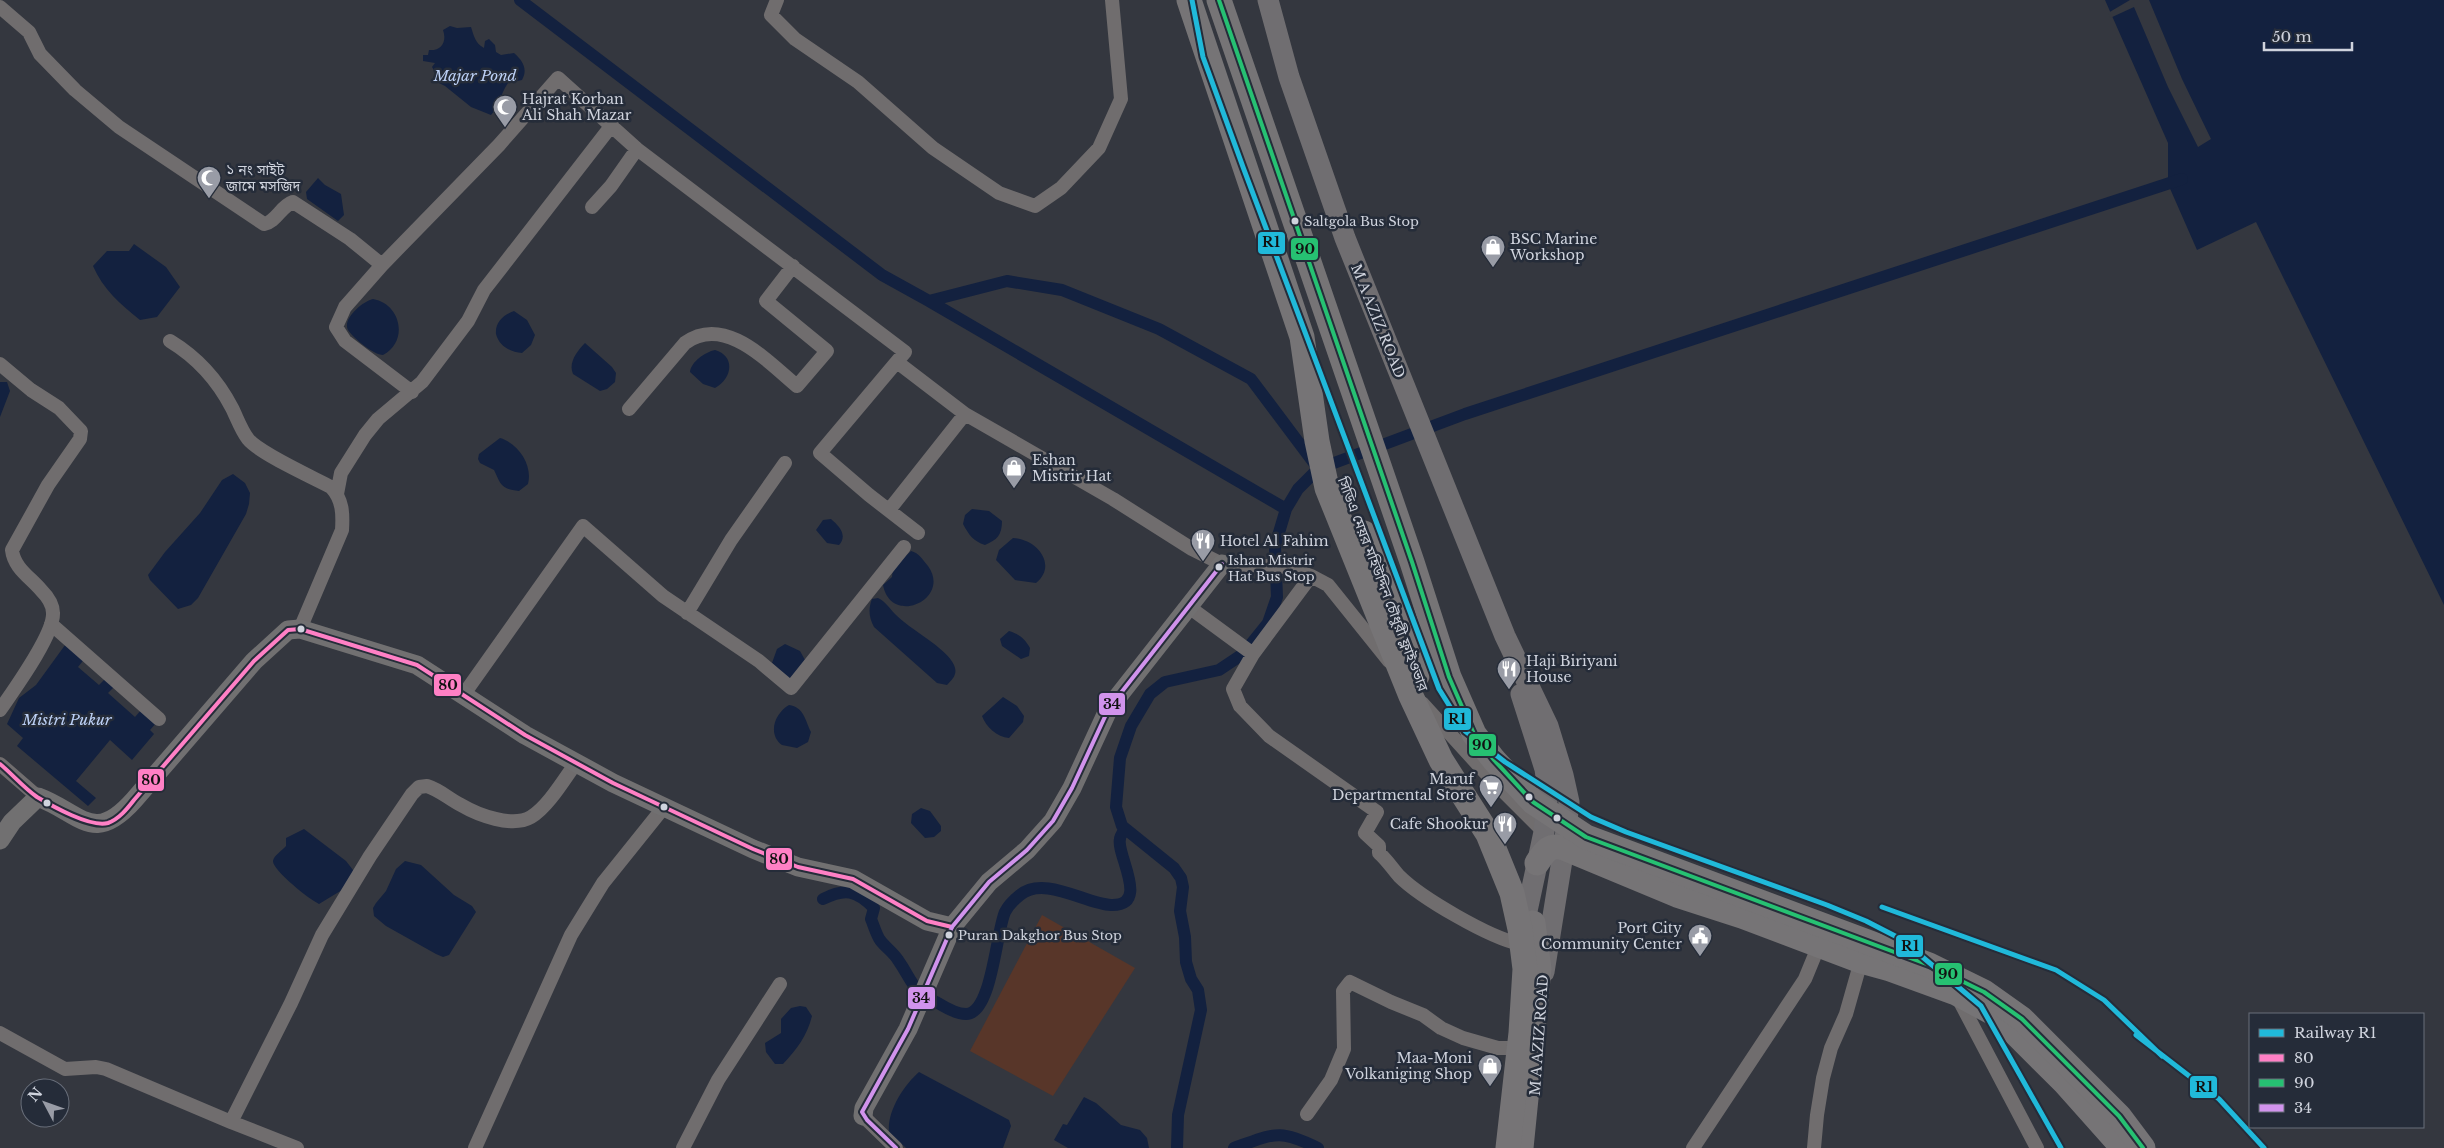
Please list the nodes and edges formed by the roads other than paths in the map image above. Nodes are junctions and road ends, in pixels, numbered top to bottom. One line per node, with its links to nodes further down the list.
1 (777, 0): 2 (street)
2 (1112, 0)
3 (1189, 0): 59 (highway, bridge)
4 (1206, 0): 44 (highway, সিডিএ মেয়র মহিউদ্দিন চৌধুরী ফ্লাইওভার, bridge)
5 (1219, 0): 66 (highway, bridge)
6 (1268, 0): 30 (main road, M A AZIZ ROAD)
7 (0, 7): 11 (street)
8 (612, 125): 9 (street); 11 (street); 16 (street)
9 (637, 149): 10 (street); 12 (street)
10 (592, 208)
11 (382, 265): 16 (street)
12 (793, 266): 14 (street); 17 (street)
13 (170, 341): 20 (street)
14 (897, 362): 18 (street); 21 (street)
15 (0, 364): 28 (street)
16 (412, 392): 20 (street)
17 (629, 409)
18 (964, 414): 21 (street); 24 (street)
19 (785, 463): 27 (street)
20 (337, 494): 29 (street)
21 (889, 510): 22 (street)
22 (918, 532)
23 (904, 547): 27 (street)
24 (1222, 564): 25 (street); 26 (street)
25 (1311, 576): 31 (street); 39 (street)
26 (1189, 607): 31 (street); 43 (street)
27 (687, 613): 32 (street)
28 (51, 624): 33 (street); 34 (street)
29 (300, 629): 32 (street); 37 (street)
30 (1505, 636): 39 (main road, M A AZIZ ROAD); 41 (main road, M A AZIZ ROAD)
31 (1253, 654): 44 (street)
32 (464, 694): 35 (street)
33 (0, 710)
34 (159, 719)
35 (576, 763): 38 (street); 53 (street)
36 (0, 764): 37 (street)
37 (38, 797): 40 (street)
38 (664, 807): 43 (street); 55 (street)
39 (1544, 832): 42 (main road, M A AZIZ ROAD)
40 (0, 840)
41 (1564, 848): 42 (highway); 45 (highway); 61 (main road, M A AZIZ ROAD)
42 (1537, 863): 44 (main road, M A AZIZ ROAD)
43 (952, 927): 52 (street)
44 (1527, 933): 50 (main road, M A AZIZ ROAD); 60 (highway, সিডিএ মেয়র মহিউদ্দিন চৌধুরী ফ্লাইওভার)
45 (1819, 946): 46 (highway); 62 (street)
46 (1861, 961): 48 (highway); 63 (street)
47 (780, 984): 56 (street)
48 (1956, 993): 64 (street); 65 (highway)
49 (0, 1033): 53 (street)
50 (1512, 1048): 51 (street); 58 (main road, M A AZIZ ROAD)
51 (1306, 1114)
52 (863, 1116): 57 (street)
53 (231, 1122): 54 (street)
54 (297, 1148)
55 (475, 1148)
56 (683, 1148)
57 (896, 1148)
58 (1500, 1148)
59 (1508, 1148)
60 (1521, 1148)
61 (1529, 1148)
62 (1693, 1148)
63 (1814, 1148)
64 (2037, 1148)
65 (2123, 1148)
66 (2143, 1148)

